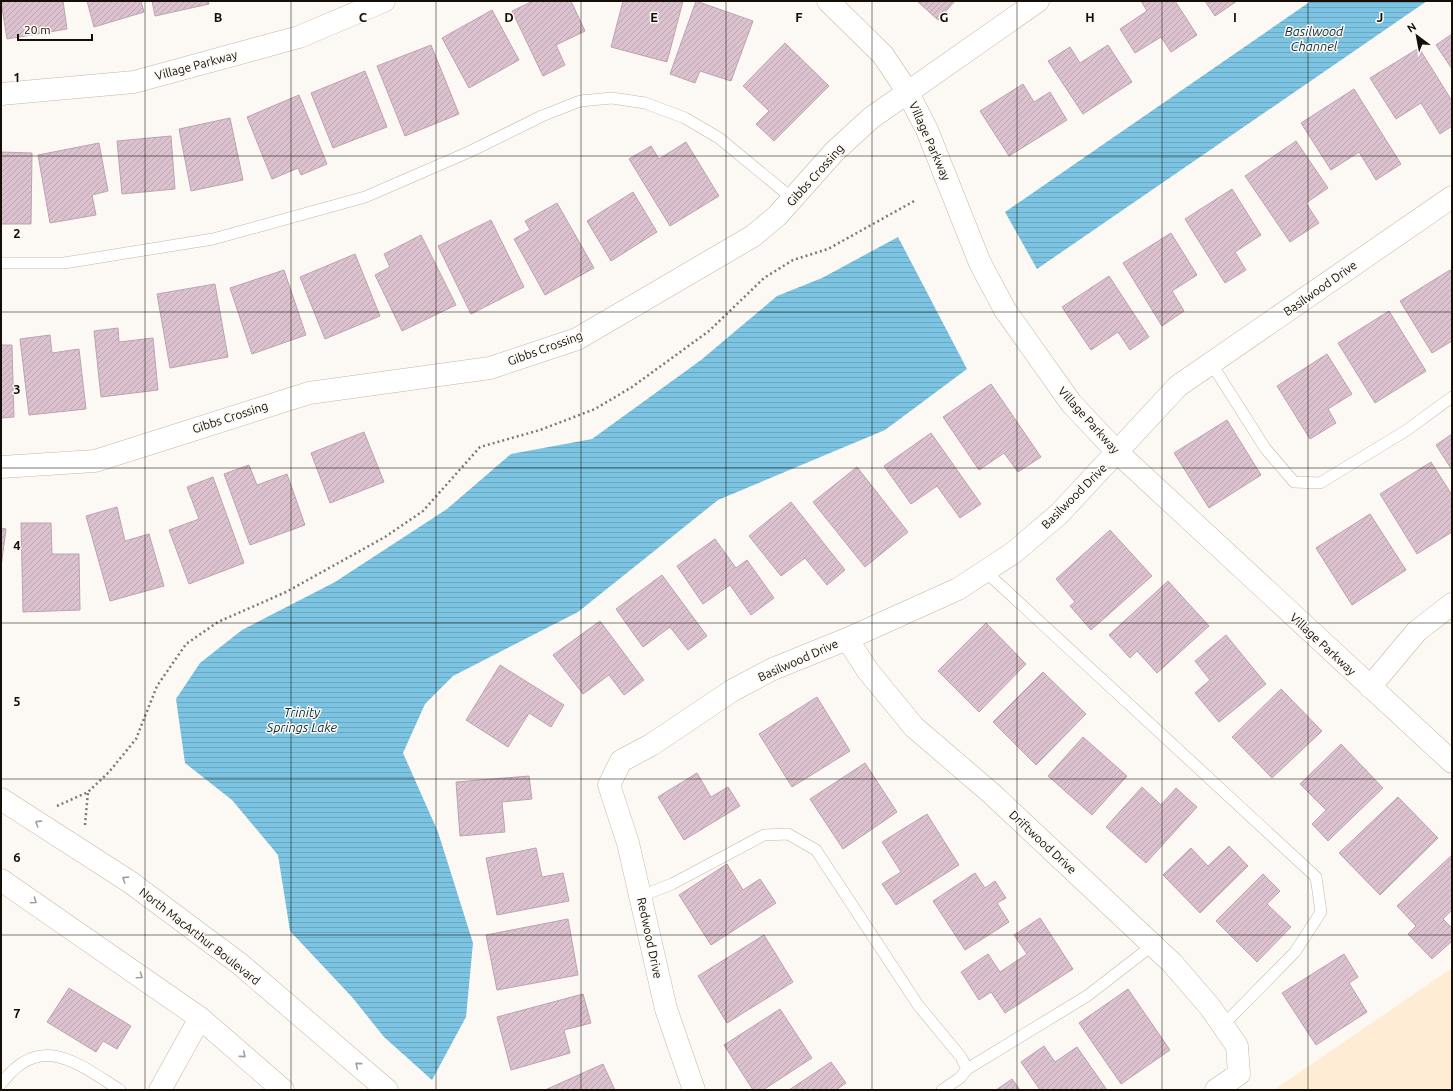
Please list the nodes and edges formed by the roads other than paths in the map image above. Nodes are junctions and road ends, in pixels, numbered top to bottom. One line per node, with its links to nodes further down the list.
1 (384, 1): 5 (street, Village Parkway)
2 (828, 1): 4 (street, Village Parkway)
3 (1035, 2): 4 (street, Gibbs Crossing)
4 (907, 91): 7 (street, Gibbs Crossing); 11 (street, Village Parkway)
5 (1, 94)
6 (1452, 197): 9 (street, Basilwood Drive)
7 (793, 199): 8 (lane); 12 (street, Gibbs Crossing)
8 (1, 263)
9 (1212, 363): 10 (lane); 11 (street, Basilwood Drive)
10 (1452, 397)
11 (1117, 452): 13 (street, Basilwood Drive); 16 (street, Village Parkway)
12 (1, 467)
13 (985, 571): 15 (street, Basilwood Drive); 24 (lane)
14 (1452, 604): 16 (street)
15 (847, 639): 18 (street, Basilwood Drive); 22 (street, Driftwood Drive)
16 (1370, 687): 17 (street, Village Parkway)
17 (1452, 762)
18 (609, 785): 21 (street, Redwood Drive)
19 (1, 799): 30 (street, North MacArthur Boulevard, one-way to 19)
20 (1, 880): 23 (street, one-way to 23)
21 (641, 896): 25 (lane); 31 (street, Redwood Drive)
22 (1153, 945): 24 (street, Driftwood Drive); 25 (lane)
23 (200, 1018): 28 (street); 29 (street, one-way to 29)
24 (1223, 1025): 33 (street, Driftwood Drive)
25 (967, 1069): 32 (lane)
26 (1, 1084): 27 (lane)
27 (120, 1090)
28 (160, 1090)
29 (283, 1090)
30 (387, 1090)
31 (694, 1090)
32 (942, 1090)
33 (1216, 1090)

